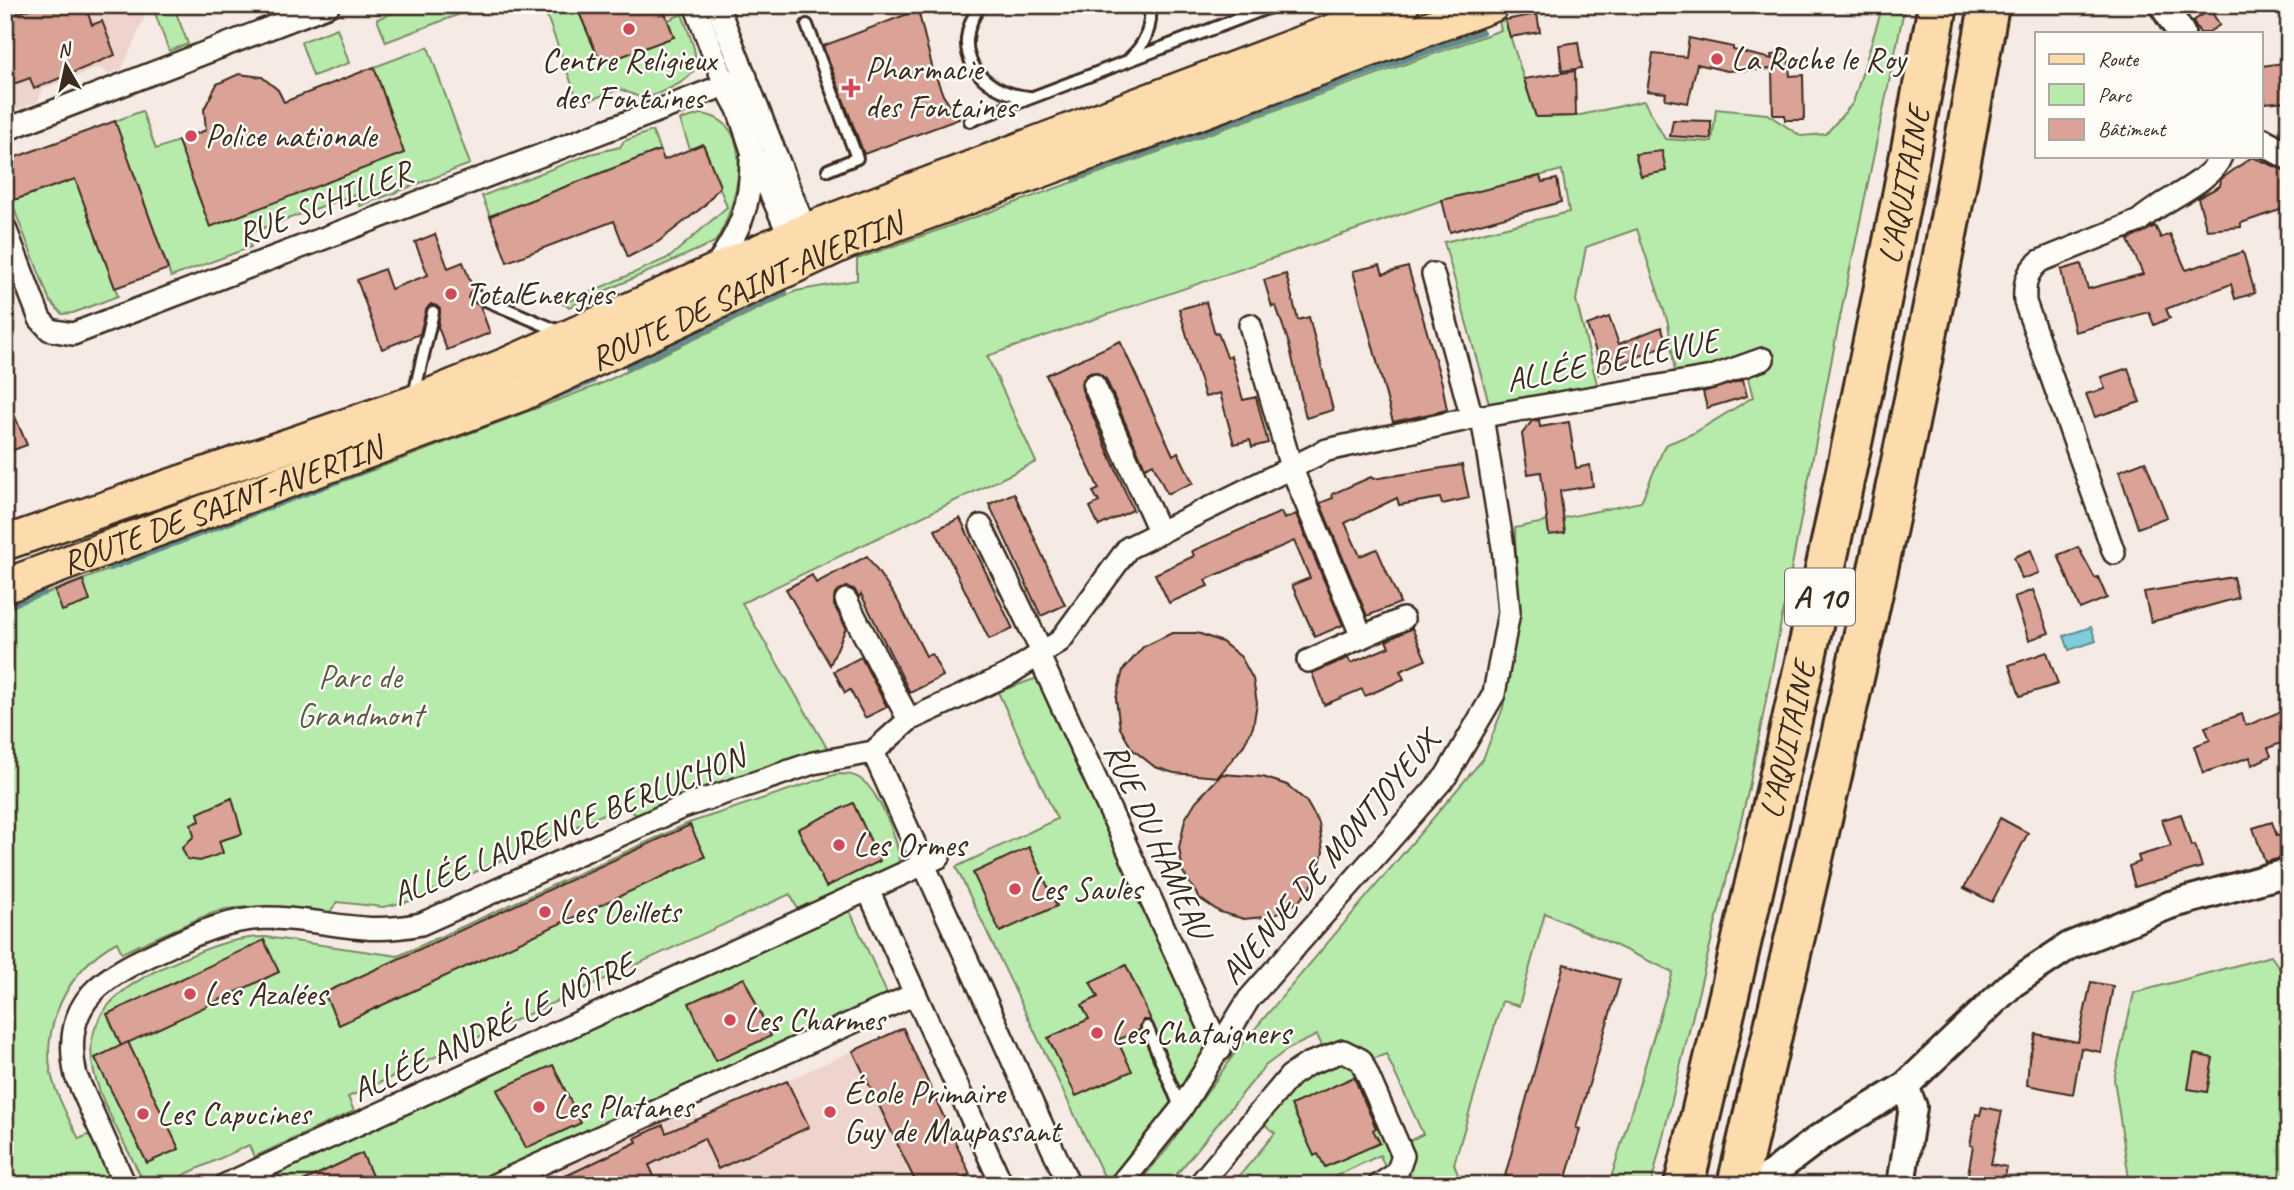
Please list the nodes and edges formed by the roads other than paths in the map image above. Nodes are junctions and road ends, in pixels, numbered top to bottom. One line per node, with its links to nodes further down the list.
1 (329, 5): 19 (street)
2 (695, 5): 16 (street)
3 (717, 5): 15 (street)
4 (981, 5): 17 (lane)
5 (1150, 5): 14 (lane)
6 (1275, 5): 14 (lane)
7 (1402, 5): 26 (main road, ROUTE DE SAINT-AVERTIN)
8 (1492, 5): 26 (main road, ROUTE DE SAINT-AVERTIN)
9 (1938, 5): 67 (highway, L'AQUITAINE / A 10)
10 (1989, 5): 58 (highway, L'AQUITAINE / A 10)
11 (2163, 5): 13 (street)
12 (807, 25): 24 (lane)
13 (2180, 32)
14 (1108, 69): 17 (lane)
15 (746, 77): 16 (street, RUE SCHILLER); 26 (street)
16 (725, 85): 21 (street); 25 (street, RUE SCHILLER)
17 (1032, 97): 18 (lane)
18 (970, 121)
19 (5, 130)
20 (2262, 142): 22 (street)
21 (752, 150): 26 (street); 27 (street)
22 (2289, 156)
23 (2220, 158): 41 (street)
24 (828, 170)
25 (5, 228)
26 (802, 242): 27 (main road, ROUTE DE SAINT-AVERTIN); 42 (main road, ROUTE DE SAINT-AVERTIN)
27 (712, 272): 32 (main road, ROUTE DE SAINT-AVERTIN)
28 (1433, 275): 36 (street, ALLÉE BELLEVUE)
29 (476, 296): 32 (lane)
30 (433, 312): 35 (lane)
31 (1250, 325): 37 (street)
32 (570, 336): 35 (main road, ROUTE DE SAINT-AVERTIN)
33 (1763, 359): 36 (street, ALLÉE BELLEVUE)
34 (1094, 385): 39 (street)
35 (412, 403): 40 (main road, ROUTE DE SAINT-AVERTIN)
36 (1477, 417): 37 (street, ALLÉE BELLEVUE); 55 (street, AVENUE DE MONTJOYEUX)
37 (1291, 467): 39 (street, ALLÉE BELLEVUE); 45 (street)
38 (981, 526): 46 (street)
39 (1160, 533): 46 (street, ALLÉE BELLEVUE)
40 (5, 543)
41 (2114, 553)
42 (5, 586)
43 (846, 600): 48 (street)
44 (1404, 619): 45 (street)
45 (1362, 638): 47 (street)
46 (1041, 654): 48 (street, ALLÉE BELLEVUE); 55 (street, RUE DU HAMEAU)
47 (1308, 661)
48 (909, 720): 49 (street, ALLÉE BELLEVUE)
49 (873, 752): 50 (street); 59 (street, ALLÉE LAURENCE BERLUCHON)
50 (932, 860): 52 (street, ALLÉE ANDRÉ LE NÔTRE); 63 (street)
51 (2289, 872): 56 (street)
52 (868, 890): 53 (street); 60 (street, ALLÉE ANDRÉ LE NÔTRE)
53 (915, 994): 61 (street); 62 (street)
54 (1147, 1027): 57 (lane)
55 (1220, 1050): 57 (street, AVENUE DE MONTJOYEUX)
56 (1905, 1086): 58 (street); 68 (street)
57 (1181, 1109): 64 (street, AVENUE DE MONTJOYEUX)
58 (1745, 1181)
59 (125, 1185)
60 (225, 1185)
61 (494, 1185)
62 (1002, 1185)
63 (1069, 1185)
64 (1120, 1185)
65 (1199, 1185): 66 (street)
66 (1379, 1185)
67 (1684, 1185)
68 (1901, 1185)

